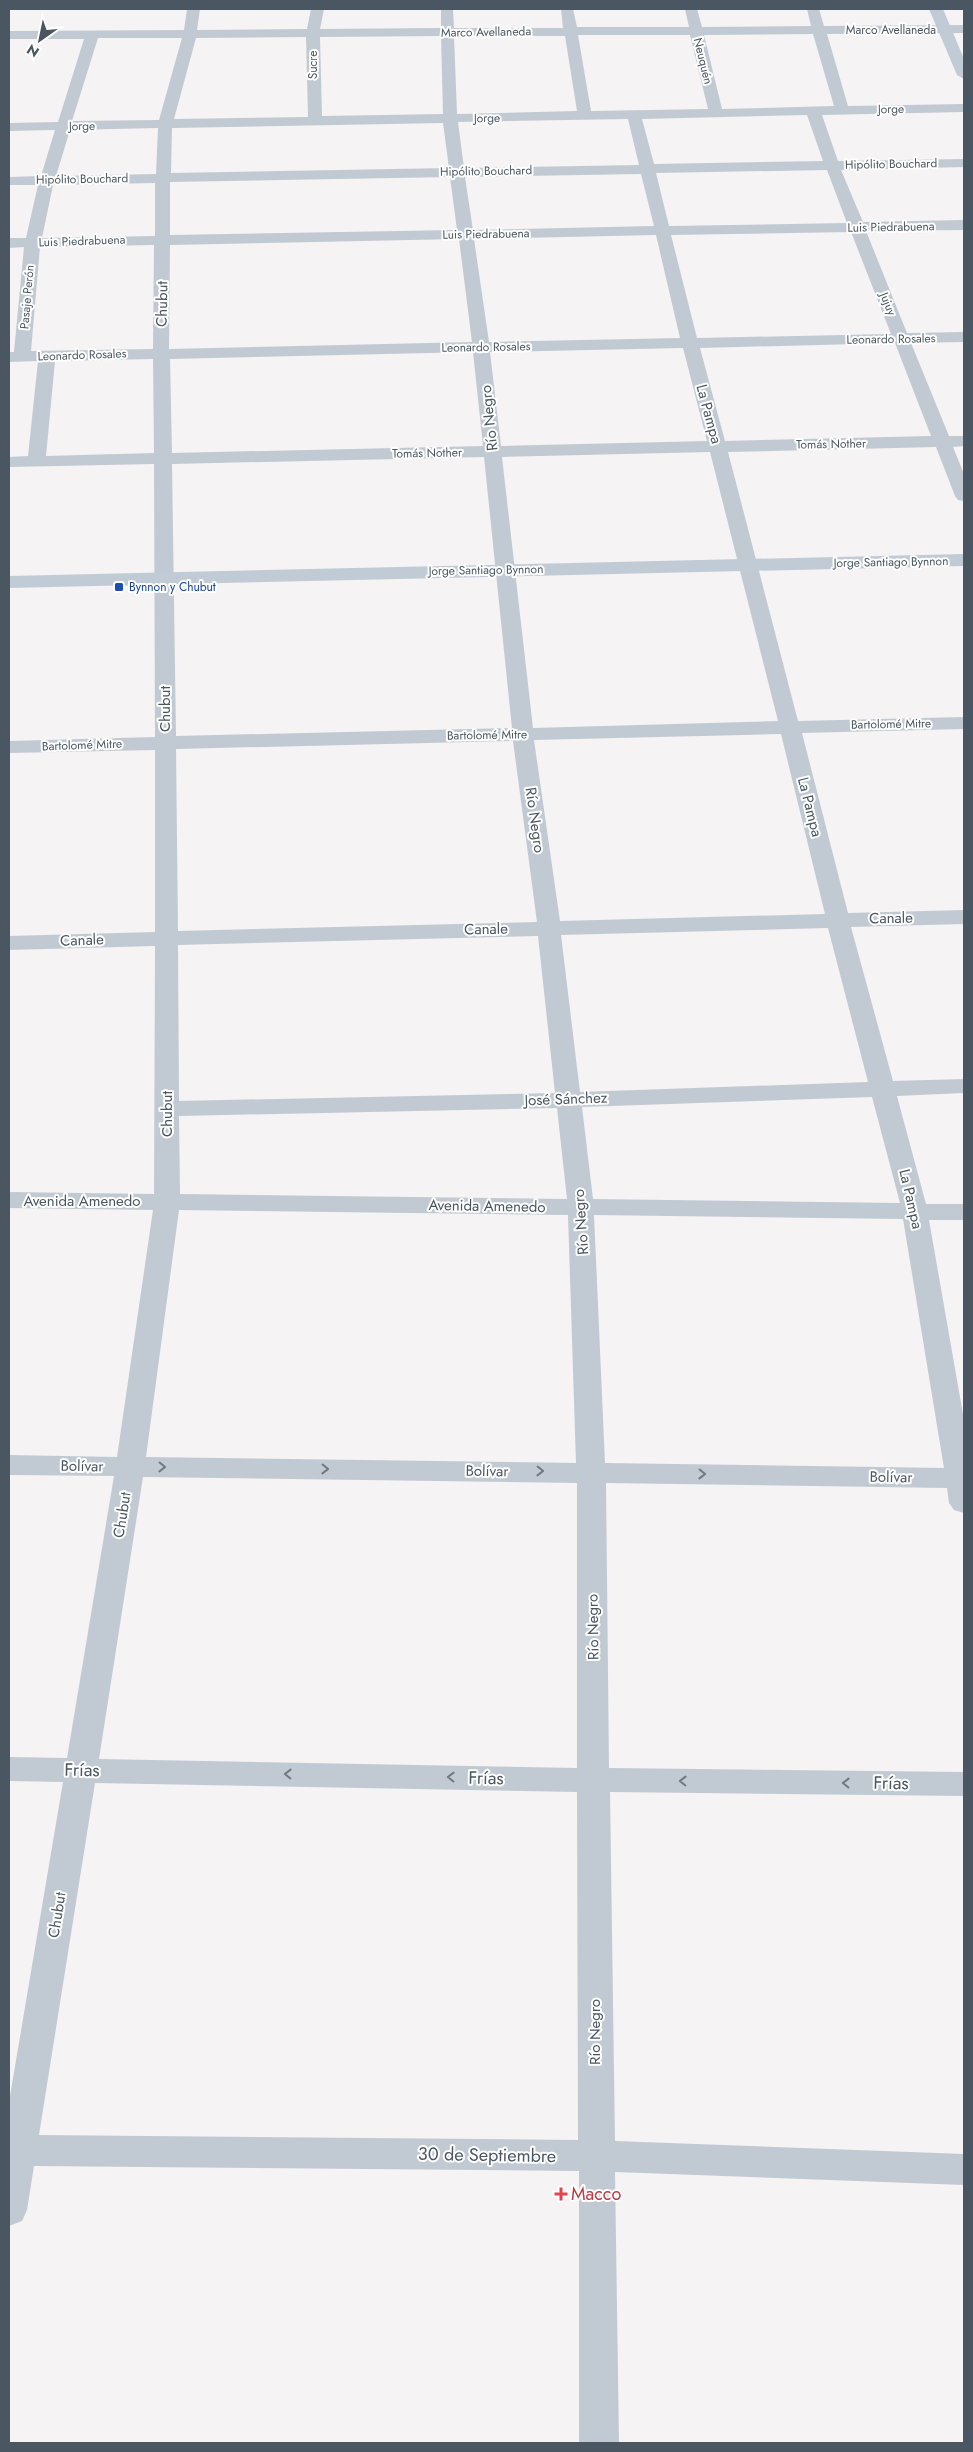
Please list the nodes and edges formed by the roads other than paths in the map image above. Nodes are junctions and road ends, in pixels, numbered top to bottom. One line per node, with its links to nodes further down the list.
1 (193, 9): 15 (street, Chubut)
2 (317, 9): 14 (street, Sucre)
3 (447, 9): 13 (street, Río Negro)
4 (567, 9): 11 (street)
5 (691, 9): 12 (street, Neuquén)
6 (813, 9): 8 (street)
7 (936, 9): 9 (street)
8 (820, 30): 9 (street, Marco Avellaneda); 12 (street, Marco Avellaneda); 21 (street)
9 (945, 30): 10 (street, Marco Avellaneda); 18 (street)
10 (964, 30)
11 (570, 31): 12 (street, Marco Avellaneda); 13 (street, Marco Avellaneda); 24 (street)
12 (696, 31): 22 (street, Neuquén)
13 (448, 32): 14 (street, Marco Avellaneda); 25 (street, Río Negro)
14 (313, 33): 15 (street, Marco Avellaneda); 26 (street, Sucre)
15 (190, 34): 17 (street, Marco Avellaneda); 27 (street, Chubut)
16 (9, 35): 17 (street, Marco Avellaneda)
17 (92, 35): 28 (street, Pasaje Perón)
18 (964, 75)
19 (964, 108): 21 (street, Jorge)
20 (813, 111): 21 (street, Jorge); 22 (street, Jorge); 31 (street, Jujuy)
21 (842, 111)
22 (716, 113): 23 (street, Jorge)
23 (634, 115): 24 (street, Jorge); 32 (street, La Pampa)
24 (585, 116): 25 (street, Jorge)
25 (450, 119): 26 (street, Jorge); 33 (street, Río Negro)
26 (315, 121): 27 (street, Jorge)
27 (164, 125): 28 (street, Jorge); 34 (street, Chubut)
28 (63, 126): 29 (street, Jorge); 35 (street, Pasaje Perón)
29 (9, 127)
30 (964, 162): 31 (street, Hipólito Bouchard)
31 (832, 164): 32 (street, Hipólito Bouchard); 38 (street, Jujuy)
32 (646, 168): 33 (street, Hipólito Bouchard); 39 (street, La Pampa)
33 (456, 172): 34 (street, Hipólito Bouchard); 40 (street, Río Negro)
34 (163, 177): 35 (street, Hipólito Bouchard); 41 (street, Chubut)
35 (47, 180): 36 (street, Hipólito Bouchard); 42 (street, Pasaje Perón)
36 (9, 181)
37 (964, 225): 38 (street, Luis Piedrabuena)
38 (857, 227): 39 (street, Luis Piedrabuena); 45 (street, Jujuy)
39 (663, 231): 40 (street, Luis Piedrabuena); 46 (street, La Pampa)
40 (464, 234): 41 (street, Luis Piedrabuena); 47 (street, Río Negro)
41 (162, 239): 42 (street, Luis Piedrabuena); 48 (street, Chubut)
42 (33, 242): 43 (street, Luis Piedrabuena); 49 (street, Pasaje Perón)
43 (9, 243)
44 (964, 337): 45 (street, Leonardo Rosales)
45 (903, 339): 46 (street, Leonardo Rosales); 52 (street, Jujuy)
46 (690, 343): 47 (street, Leonardo Rosales); 53 (street, La Pampa)
47 (481, 347): 48 (street, Leonardo Rosales); 54 (street, Río Negro)
48 (161, 353): 50 (street, Leonardo Rosales); 55 (street, Chubut)
49 (16, 357): 50 (street, Leonardo Rosales)
50 (47, 357): 56 (street)
51 (964, 441): 52 (street, Tomás Nother)
52 (942, 442): 53 (street, Tomás Nother); 58 (street, Jujuy)
53 (718, 447): 54 (street, Tomás Nother); 60 (street, La Pampa)
54 (492, 452): 55 (street, Tomás Nother); 61 (street, Río Negro)
55 (162, 460): 56 (street, Tomás Nother); 62 (street, Chubut)
56 (36, 461): 57 (street, Tomás Nother)
57 (9, 462)
58 (964, 496)
59 (964, 560): 60 (street, Jorge Santiago Bynnon)
60 (750, 565): 61 (street, Jorge Santiago Bynnon); 65 (street, La Pampa)
61 (506, 569): 62 (street, Jorge Santiago Bynnon); 66 (street, Río Negro)
62 (165, 578): 63 (street, Jorge Santiago Bynnon); 67 (street, Chubut)
63 (9, 582)
64 (964, 723): 65 (street, Bartolomé Mitre)
65 (790, 727): 66 (street, Bartolomé Mitre); 70 (street, La Pampa)
66 (523, 734): 67 (street, Bartolomé Mitre); 71 (street, Río Negro)
67 (164, 743): 68 (street, Bartolomé Mitre); 72 (street, Chubut)
68 (9, 747)
69 (964, 916): 70 (street, Canale)
70 (838, 920): 71 (street, Canale); 75 (street, La Pampa)
71 (549, 928): 72 (street, Canale); 76 (street, Río Negro)
72 (166, 937): 73 (street, Canale); 77 (street, Chubut)
73 (9, 943)
74 (964, 1086): 75 (street, José Sánchez)
75 (882, 1088): 76 (street, José Sánchez); 81 (street, La Pampa)
76 (568, 1100): 77 (street, José Sánchez); 80 (street, Río Negro)
77 (167, 1109): 79 (street, Chubut)
78 (9, 1200): 79 (street, Avenida Amenedo)
79 (167, 1201): 80 (street, Avenida Amenedo); 84 (street, Chubut)
80 (582, 1207): 81 (street, Avenida Amenedo); 85 (street, Río Negro)
81 (915, 1212): 82 (street, Avenida Amenedo); 86 (street, La Pampa)
82 (964, 1212)
83 (9, 1465): 84 (street, Bolívar)
84 (130, 1467): 85 (street, Bolívar, one-way to 85); 88 (street, Chubut)
85 (590, 1472): 86 (street, Bolívar, one-way to 86); 89 (street, Río Negro)
86 (963, 1487)
87 (9, 1769): 88 (street, Frías)
88 (81, 1770): 89 (street, Frías, one-way to 88); 91 (street, Chubut)
89 (594, 1780): 90 (street, Frías, one-way to 89); 92 (street, Río Negro)
90 (964, 1784)
91 (13, 2150): 92 (street, 30 de Septiembre); 94 (street, Chubut)
92 (595, 2156): 93 (street, 30 de Septiembre); 95 (street, Río Negro)
93 (964, 2170)
94 (9, 2210)
95 (599, 2443)

